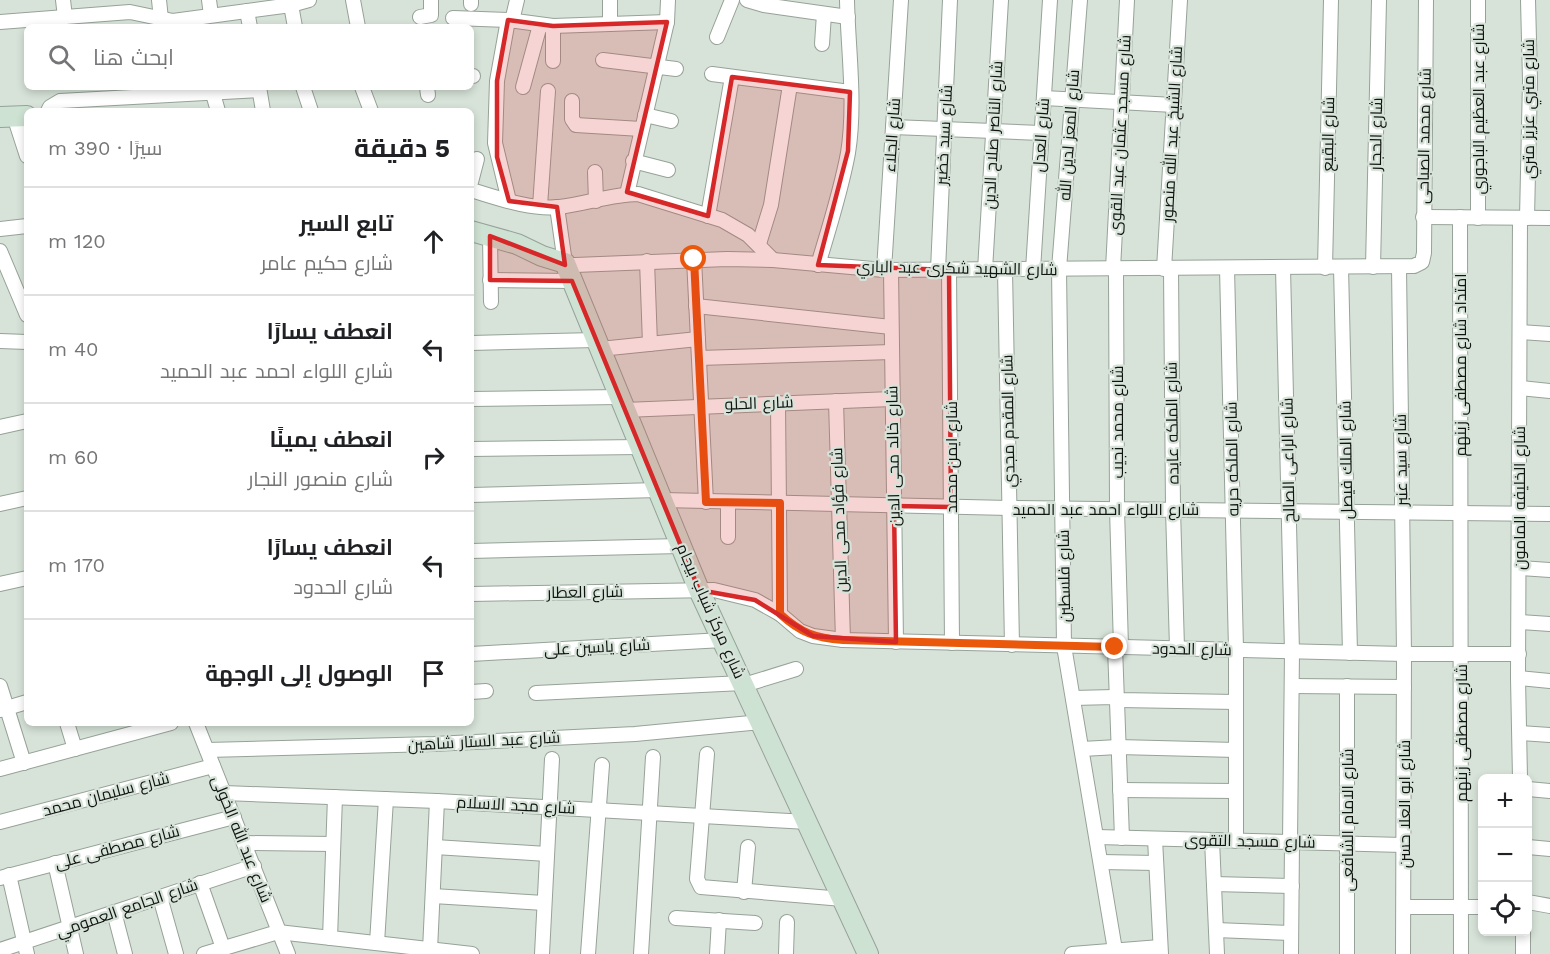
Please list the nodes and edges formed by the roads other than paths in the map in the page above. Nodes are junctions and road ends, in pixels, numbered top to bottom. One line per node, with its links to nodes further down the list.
1 (63, 0): 28 (street)
2 (159, 0): 32 (street)
3 (209, 0): 33 (street)
4 (353, 0): 39 (street)
5 (431, 0): 29 (street)
6 (517, 0): 34 (street)
7 (610, 0): 40 (street)
8 (668, 0): 36 (street)
9 (732, 0): 42 (street)
10 (747, 0): 27 (street)
11 (847, 0): 30 (street)
12 (901, 0): 71 (street, شارع الجلاء)
13 (950, 0): 73 (street, شارع سيد خضير)
14 (1001, 0): 74 (street, شارع الناصر صلاح الدين)
15 (1050, 0): 58 (street, شارع العدل)
16 (1080, 0): 59 (street, شارع المعز لدين الله)
17 (1127, 0): 61 (street, شارع مسجد عثمان عبد القوى)
18 (1180, 0): 62 (street, شارع الشيخ عبد الله منصور)
19 (1331, 0): 110 (street, شارع البقيع)
20 (1379, 0): 105 (street, شارع الحجار)
21 (1426, 0): 89 (street, شارع محمد الصباحى)
22 (1478, 0): 91 (street, شارع عبد العظيم الباجوري)
23 (1528, 0): 92 (street, شارع متري عزيز متري)
24 (298, 2): 26 (street); 38 (street)
25 (111, 7): 28 (street); 32 (street)
26 (251, 7): 33 (street); 37 (street)
27 (824, 14): 30 (street); 43 (street)
28 (65, 17): 35 (street)
29 (420, 17)
30 (848, 17): 57 (street)
31 (453, 18): 34 (street)
32 (161, 19): 33 (street)
33 (205, 20)
34 (510, 20): 41 (street); 84 (street)
35 (0, 22)
36 (667, 22): 40 (street); 46 (street)
37 (250, 24)
38 (295, 24)
39 (357, 24)
40 (610, 24): 41 (street)
41 (546, 25): 45 (street); 51 (street)
42 (717, 37)
43 (822, 44)
44 (603, 60): 46 (street)
45 (553, 61)
46 (657, 66): 47 (street); 68 (street)
47 (676, 69)
48 (712, 74): 49 (street)
49 (732, 77): 50 (street); 88 (street)
50 (790, 85): 57 (street); 98 (street)
51 (524, 87)
52 (212, 90): 63 (street); 64 (street)
53 (259, 90): 65 (street)
54 (304, 90): 66 (street)
55 (367, 90): 67 (street)
56 (548, 91): 86 (street)
57 (850, 92): 103 (street)
58 (1044, 98): 59 (street); 75 (street, شارع العدل)
59 (1072, 100): 61 (street); 111 (street, شارع المعز لدين الله)
60 (572, 101): 72 (street)
61 (1121, 102): 62 (street); 112 (street, شارع مسجد عثمان عبد القوى)
62 (1174, 105): 113 (street, شارع الشيخ عبد الله منصور)
63 (50, 108)
64 (217, 108)
65 (262, 108)
66 (310, 108)
67 (370, 108)
68 (645, 115): 70 (street); 72 (street)
69 (14, 116): 76 (street)
70 (671, 121)
71 (893, 127): 73 (street); 114 (street, شارع الجلاء)
72 (641, 129): 78 (street)
73 (944, 129): 74 (street); 115 (street, شارع سيد خضير)
74 (993, 132): 75 (street); 116 (street, شارع الناصر صلاح الدين)
75 (1041, 134): 118 (street, شارع العدل)
76 (24, 147)
77 (477, 159): 80 (street)
78 (633, 161): 79 (street); 83 (street)
79 (668, 170)
80 (474, 171)
81 (595, 172): 85 (street)
82 (474, 191): 84 (street)
83 (627, 194): 85 (street); 88 (street)
84 (509, 201): 86 (street)
85 (596, 201): 87 (street)
86 (540, 206): 87 (street)
87 (557, 207): 119 (street)
88 (708, 216): 98 (street)
89 (1424, 217): 90 (street); 107 (street, شارع محمد الصباحى)
90 (1460, 217): 91 (street); 166 (street, امتداد شارع مصطفى زينهم)
91 (1478, 218): 92 (street)
92 (1524, 218): 93 (street); 126 (street, شارع الخليفه المامون)
93 (1550, 218)
94 (24, 226): 95 (street)
95 (0, 229)
96 (474, 232): 97 (main road, شارع الشهيد شكرى عبد الباري)
97 (490, 236): 119 (main road, شارع الشهيد شكرى عبد الباري); 121 (street)
98 (759, 244): 101 (street)
99 (0, 250): 120 (street)
100 (694, 259): 101 (street, شارع الشهيد شكرى عبد الباري); 102 (street, شارع الشهيد شكرى عبد الباري); 123 (street)
101 (773, 260): 103 (street, شارع الشهيد شكرى عبد الباري)
102 (647, 261): 119 (street, شارع الشهيد شكرى عبد الباري); 132 (street)
103 (818, 264): 114 (street, شارع الشهيد شكرى عبد الباري)
104 (1341, 267): 105 (street, شارع الشهيد شكرى عبد الباري); 110 (street, شارع الشهيد شكرى عبد الباري); 164 (street, شارع الملك فيصل)
105 (1373, 267): 106 (street, شارع الشهيد شكرى عبد الباري)
106 (1399, 267): 107 (street, شارع الشهيد شكرى عبد الباري); 165 (street, شارع سيد عنبر)
107 (1414, 267)
108 (1227, 268): 109 (street, شارع الشهيد شكرى عبد الباري); 113 (street, شارع الشهيد شكرى عبد الباري); 162 (street, شارع الملكه حريه)
109 (1283, 268): 110 (street, شارع الشهيد شكرى عبد الباري); 163 (street, شارع الراعى الصالح)
110 (1324, 268)
111 (1059, 269): 112 (street, شارع الشهيد شكرى عبد الباري); 118 (street, شارع الشهيد شكرى عبد الباري); 159 (street, شارع فلسطين)
112 (1114, 269): 113 (street, شارع الشهيد شكرى عبد الباري); 160 (street, شارع محمد نجيب)
113 (1168, 269): 161 (street, شارع الملكه عايده)
114 (887, 270): 115 (street, شارع الشهيد شكرى عبد الباري); 125 (street, شارع خالد محى الدين)
115 (944, 270): 116 (street, شارع الشهيد شكرى عبد الباري); 157 (street, شارع ايمن محمد)
116 (985, 270): 117 (street, شارع الشهيد شكرى عبد الباري)
117 (1005, 270): 118 (street, شارع الشهيد شكرى عبد الباري); 158 (street, شارع المقدم مجدي)
118 (1033, 270)
119 (569, 272): 121 (street); 133 (main road, شارع مركز شباب بيجام)
120 (5, 273): 124 (street)
121 (490, 279): 122 (street)
122 (491, 302)
123 (696, 306): 125 (street); 128 (street)
124 (24, 309)
125 (891, 327): 134 (street, شارع خالد محى الدين)
126 (1520, 332): 127 (street); 136 (street, شارع الخليفه المامون)
127 (1550, 334)
128 (698, 339): 132 (street); 135 (street)
129 (0, 341): 130 (street)
130 (24, 342)
131 (474, 343): 133 (street)
132 (650, 344): 133 (street)
133 (598, 345): 141 (main road, شارع مركز شباب بيجام)
134 (892, 352): 135 (street); 139 (street, شارع خالد محى الدين)
135 (699, 358): 143 (street)
136 (1520, 388): 137 (street); 167 (street, شارع الخليفه المامون)
137 (1550, 391)
138 (474, 399): 141 (street, شارع الحلو)
139 (892, 399): 140 (street, شارع الحلو); 156 (street, شارع خالد محى الدين)
140 (836, 401): 142 (street, شارع الحلو); 155 (street, شارع فؤاد محى الدين)
141 (622, 403): 143 (street, شارع الحلو); 146 (main road, شارع مركز شباب بيجام)
142 (778, 403): 143 (street, شارع الحلو); 153 (street)
143 (701, 405): 151 (street)
144 (24, 422): 145 (street)
145 (0, 427)
146 (640, 447): 147 (street); 149 (main road, شارع مركز شباب بيجام)
147 (474, 449)
148 (474, 495): 149 (street, شارع اللواء احمد عبد الحميد)
149 (660, 495): 151 (street, شارع اللواء احمد عبد الحميد); 170 (main road, شارع مركز شباب بيجام)
150 (24, 499): 154 (street)
151 (706, 502): 152 (street, شارع اللواء احمد عبد الحميد)
152 (728, 502): 153 (street, شارع اللواء احمد عبد الحميد); 169 (street)
153 (780, 503): 155 (street, شارع اللواء احمد عبد الحميد); 178 (street)
154 (0, 504)
155 (839, 505): 156 (street, شارع اللواء احمد عبد الحميد); 182 (street, شارع فؤاد محى الدين)
156 (894, 506): 157 (street, شارع اللواء احمد عبد الحميد); 183 (street, شارع خالد محى الدين)
157 (951, 507): 158 (street, شارع اللواء احمد عبد الحميد); 184 (street, شارع ايمن محمد)
158 (1009, 508): 159 (street, شارع اللواء احمد عبد الحميد); 185 (street, شارع المقدم مجدي)
159 (1063, 509): 160 (street, شارع اللواء احمد عبد الحميد); 186 (street, شارع فلسطين)
160 (1117, 509): 161 (street, شارع اللواء احمد عبد الحميد); 187 (street, شارع محمد نجيب)
161 (1173, 509): 162 (street, شارع اللواء احمد عبد الحميد); 188 (street, شارع الملكه عايده)
162 (1233, 510): 163 (street, شارع اللواء احمد عبد الحميد); 189 (street, شارع الملكه حريه)
163 (1289, 510): 164 (street, شارع اللواء احمد عبد الحميد); 190 (street, شارع الراعى الصالح)
164 (1347, 511): 165 (street, شارع اللواء احمد عبد الحميد); 191 (street, شارع الملك فيصل)
165 (1402, 512): 166 (street, شارع اللواء احمد عبد الحميد); 193 (street, شارع سيد عنبر)
166 (1460, 513): 167 (street, شارع اللواء احمد عبد الحميد); 194 (street, شارع مصطفى زينهم)
167 (1519, 514): 168 (street, شارع اللواء احمد عبد الحميد); 172 (street, شارع الخليفه المامون)
168 (1550, 514)
169 (728, 537)
170 (681, 546): 171 (street); 176 (main road, شارع مركز شباب بيجام)
171 (474, 551)
172 (1519, 568): 173 (street); 179 (street, شارع الخليفه المامون)
173 (1550, 570)
174 (24, 579): 175 (street)
175 (0, 584)
176 (699, 590): 177 (street, شارع العطار); 178 (street, شارع الحدود); 181 (main road, شارع مركز شباب بيجام)
177 (474, 594)
178 (780, 614): 182 (street, شارع الحدود)
179 (1519, 622): 180 (street); 195 (street, شارع الخليفه المامون)
180 (1550, 624)
181 (723, 640): 192 (street, شارع ياسين على); 199 (main road, شارع مركز شباب بيجام)
182 (843, 640): 183 (street, شارع الحدود)
183 (896, 642): 184 (street, شارع الحدود)
184 (952, 643): 185 (street, شارع الحدود)
185 (1012, 645): 186 (street, شارع الحدود)
186 (1064, 646): 187 (street, شارع الحدود); 207 (street, شارع فلسطين)
187 (1118, 647): 188 (street, شارع الحدود); 208 (street, شارع محمد نجيب)
188 (1177, 648): 189 (street, شارع الحدود)
189 (1236, 649): 190 (street, شارع الحدود); 209 (street, شارع الملكه حريه)
190 (1292, 652): 191 (street, شارع الحدود); 201 (street, شارع الراعى الصالح)
191 (1350, 653): 193 (street, شارع الحدود)
192 (474, 654)
193 (1404, 654): 194 (street, شارع الحدود); 203 (street, شارع ابو العلا حسن)
194 (1461, 654): 195 (street, شارع الحدود); 278 (street, شارع مصطفى زينهم)
195 (1519, 654): 197 (street, شارع الخليفه المامون)
196 (796, 669): 199 (street)
197 (1518, 678): 198 (street); 217 (street, شارع الخليفه المامون)
198 (1550, 681)
199 (743, 684): 206 (street); 212 (main road, شارع مركز شباب بيجام)
200 (0, 686): 211 (street)
201 (1292, 686): 202 (street); 252 (street, شارع الراعى الصالح)
202 (1347, 686): 203 (street); 254 (street, شارع الامام الشافعى)
203 (1404, 687): 256 (street, شارع ابو العلا حسن)
204 (486, 691): 205 (street)
205 (474, 692)
206 (536, 693)
207 (1073, 698): 208 (street); 221 (street, شارع فلسطين)
208 (1117, 699): 209 (street); 219 (street, شارع محمد نجيب)
209 (1236, 702): 223 (street, شارع الملكه حريه)
210 (24, 703): 211 (street)
211 (3, 709): 227 (street)
212 (761, 722): 222 (street, شارع عبد الستار شاهين); 246 (main road, شارع مركز شباب بيجام)
213 (68, 726): 220 (street)
214 (148, 726): 216 (street)
215 (197, 726): 222 (street, شارع عبد الله الخولى)
216 (126, 729): 220 (street)
217 (1520, 733): 218 (street); 231 (street, شارع الخليفه المامون)
218 (1550, 735)
219 (1118, 747): 221 (street); 223 (street); 233 (street, شارع محمد نجيب)
220 (75, 749): 227 (street)
221 (1082, 749): 247 (street, شارع فلسطين)
222 (207, 750): 229 (street, شارع عبد الله الخولى)
223 (1236, 750): 234 (street, شارع الملكه حريه)
224 (707, 753): 243 (street)
225 (653, 757): 242 (street)
226 (552, 759): 240 (street)
227 (24, 763): 230 (street)
228 (602, 765): 241 (street)
229 (213, 766): 236 (street, شارع عبد الله الخولى); 245 (street, شارع سليمان محمد)
230 (0, 770)
231 (1520, 774)
232 (1532, 789): 235 (street)
233 (1120, 790): 234 (street); 248 (street, شارع محمد نجيب)
234 (1236, 791): 251 (street, شارع الملكه حريه)
235 (1550, 791)
236 (224, 793): 237 (street, شارع مجد الاسلام); 244 (street, شارع عبد الله الخولى)
237 (335, 797): 238 (street, شارع مجد الاسلام); 255 (street)
238 (386, 799): 239 (street, شارع مجد الاسلام); 291 (street)
239 (437, 801): 240 (street, شارع مجد الاسلام); 257 (street)
240 (549, 807): 241 (street, شارع مجد الاسلام); 261 (street)
241 (599, 810): 242 (street, شارع مجد الاسلام); 308 (street)
242 (650, 812): 243 (street, شارع مجد الاسلام); 309 (street)
243 (702, 816): 246 (street, شارع مجد الاسلام); 270 (street)
244 (234, 817): 253 (street, شارع عبد الله الخولى); 263 (street, شارع مصطفى على)
245 (0, 822)
246 (808, 822): 273 (main road, شارع مركز شباب بيجام)
247 (1097, 837): 248 (street, شارع مسجد التقوى); 262 (street, شارع فلسطين)
248 (1122, 838): 249 (street, شارع مسجد التقوى)
249 (1155, 839): 250 (street, شارع مسجد التقوى); 264 (street)
250 (1212, 840): 251 (street, شارع مسجد التقوى); 268 (street)
251 (1236, 841): 252 (street, شارع مسجد التقوى)
252 (1291, 842): 254 (street, شارع مسجد التقوى); 269 (street, شارع الراعى الصالح)
253 (244, 843): 255 (street); 265 (street, شارع عبد الله الخولى)
254 (1347, 843): 256 (street, شارع مسجد التقوى); 316 (street, شارع الامام الشافعى)
255 (333, 844): 290 (street)
256 (1403, 845): 277 (street, شارع ابو العلا حسن)
257 (435, 847): 261 (street); 271 (street)
258 (748, 847): 270 (street)
259 (1532, 847): 260 (street)
260 (1550, 849)
261 (547, 854): 274 (street)
262 (1101, 862): 264 (street); 298 (street, شارع فلسطين)
263 (54, 863): 266 (street, شارع مصطفى على); 285 (street)
264 (1156, 863): 299 (street)
265 (254, 866): 267 (street, شارع الجامع العمومي); 287 (street, شارع عبد الله الخولى)
266 (5, 877): 293 (street)
267 (200, 883): 272 (street, شارع الجامع العمومي); 294 (street)
268 (1214, 884): 269 (street); 286 (street)
269 (1292, 886): 288 (street, شارع الراعى الصالح)
270 (744, 892): 273 (street)
271 (433, 896): 274 (street); 297 (street)
272 (160, 897): 280 (street, شارع الجامع العمومي); 303 (street)
273 (843, 899): 312 (main road, شارع مركز شباب بيجام)
274 (544, 903): 307 (street)
275 (1532, 903): 276 (street)
276 (1550, 906)
277 (1404, 907): 278 (street); 317 (street, شارع ابو العلا حسن)
278 (1461, 907): 279 (street); 318 (street, شارع مصطفى زينهم)
279 (1478, 907)
280 (114, 912): 285 (street, شارع الجامع العمومي); 302 (street)
281 (676, 918): 282 (street)
282 (719, 920): 284 (street); 310 (street)
283 (787, 922): 311 (street)
284 (755, 923)
285 (70, 927): 293 (street, شارع الجامع العمومي); 301 (street)
286 (1216, 930): 288 (street); 314 (street)
287 (278, 932): 290 (street); 294 (street); 305 (street, شارع عبد الله الخولى)
288 (1291, 933): 315 (street, شارع الراعى الصالح)
289 (1523, 936): 319 (street)
290 (330, 938): 292 (street)
291 (377, 943): 292 (street); 296 (street)
292 (347, 947)
293 (26, 948): 295 (street, شارع الجامع العمومي)
294 (223, 948): 304 (street)
295 (0, 950)
296 (396, 950): 297 (street)
297 (430, 950): 300 (street)
298 (1115, 950): 299 (street); 313 (street)
299 (1160, 950)
300 (446, 953): 306 (street)
301 (76, 954)
302 (126, 954)
303 (176, 954)
304 (204, 954)
305 (288, 954)
306 (472, 954)
307 (542, 954)
308 (588, 954)
309 (641, 954)
310 (717, 954)
311 (786, 954)
312 (868, 954)
313 (1072, 954)
314 (1217, 954)
315 (1291, 954)
316 (1347, 954)
317 (1403, 954)
318 (1461, 954)
319 (1523, 954)

